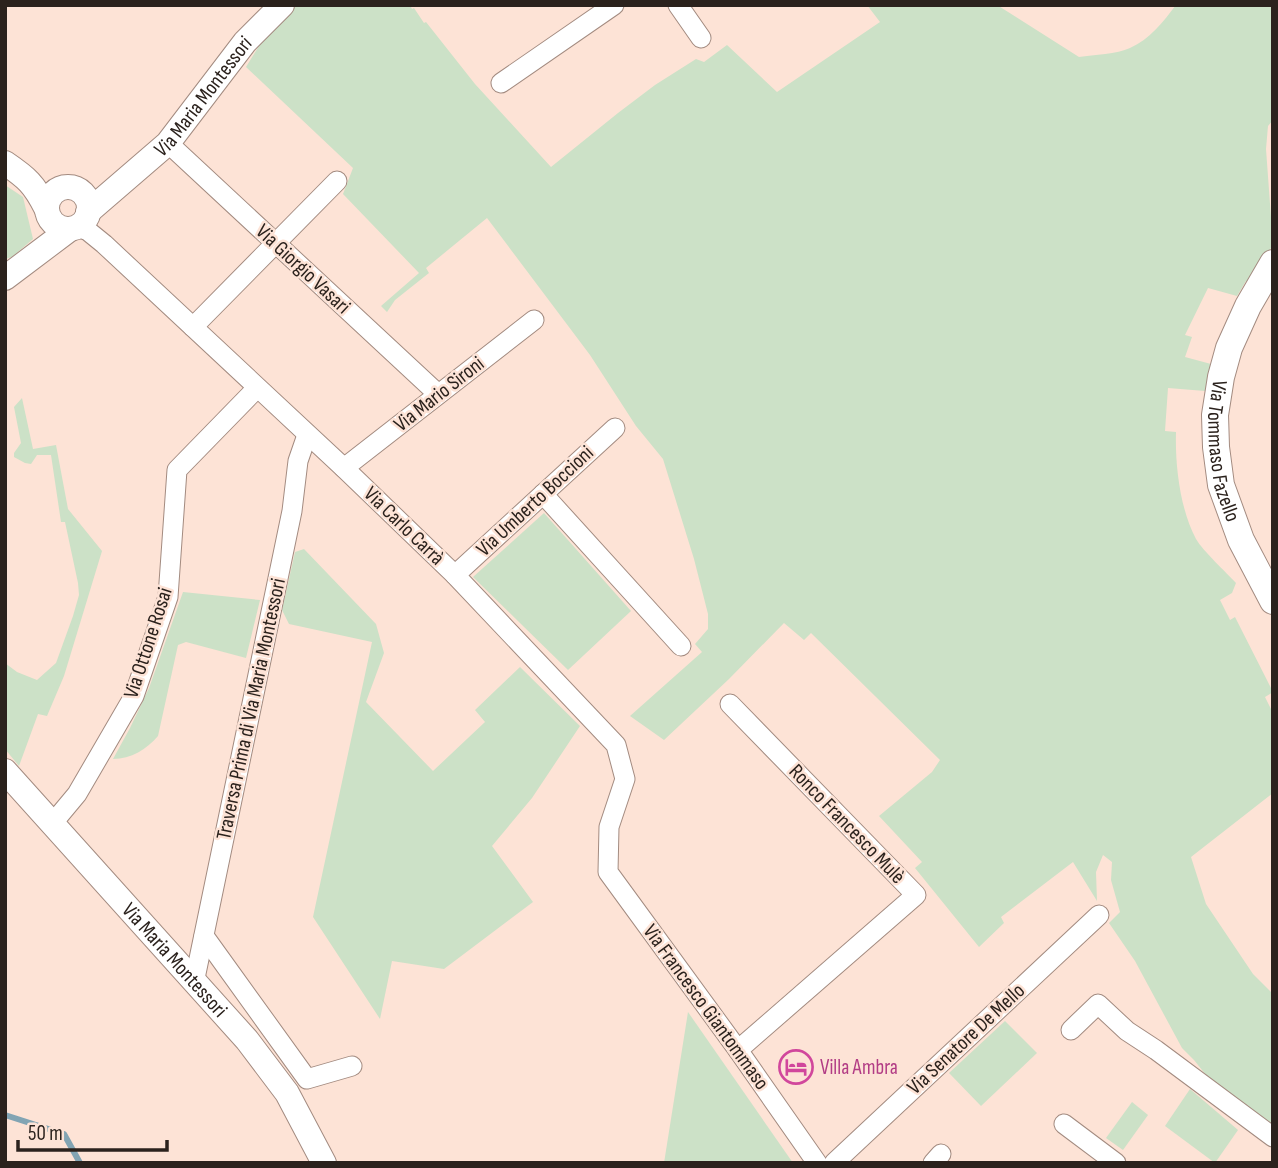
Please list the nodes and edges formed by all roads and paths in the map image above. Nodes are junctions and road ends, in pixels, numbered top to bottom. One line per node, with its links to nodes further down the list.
1 (282, 5): 6 (street, Via Maria Montessori)
2 (614, 5): 5 (street)
3 (678, 5): 4 (street)
4 (701, 38)
5 (501, 83)
6 (168, 143): 10 (street, Via Maria Montessori); 14 (street, Via Giorgio Vasari)
7 (5, 163): 8 (street)
8 (27, 178): 11 (street); 12 (street)
9 (337, 181): 14 (street)
10 (123, 184): 11 (street); 13 (street, Via Maria Montessori)
11 (74, 188): 12 (street); 13 (street)
12 (47, 212): 13 (street); 15 (street)
13 (81, 221): 15 (street, Via Maria Montessori); 19 (street, Via Carlo Carrà)
14 (275, 243): 19 (street); 21 (street, Via Giorgio Vasari)
15 (44, 248): 17 (street)
16 (1273, 262): 27 (main road, Via Tommaso Fazello)
17 (5, 278)
18 (534, 320): 21 (street, Via Mario Sironi)
19 (193, 327): 20 (street, Via Carlo Carrà)
20 (257, 388): 23 (street, Via Carlo Carrà); 31 (street, Via Ottone Rosai)
21 (438, 394): 24 (street, Via Mario Sironi)
22 (615, 428): 25 (street, Via Umberto Boccioni)
23 (307, 435): 24 (street, Via Carlo Carrà); 34 (street, Traversa Prima di Via Maria Montessori)
24 (344, 468): 26 (street, Via Carlo Carrà)
25 (543, 494): 26 (street, Via Umberto Boccioni); 28 (street)
26 (455, 575): 32 (street, Via Carlo Carrà)
27 (1273, 601)
28 (681, 646)
29 (730, 704): 37 (street, Ronco Francesco Mulè)
30 (5, 771): 31 (street, Via Maria Montessori)
31 (52, 824): 35 (street, Via Maria Montessori)
32 (608, 848): 37 (street, Via Francesco Giantommaso)
33 (1098, 915): 43 (street, Via Senatore De Mello)
34 (204, 936): 35 (street, Traversa Prima di Via Maria Montessori); 38 (street)
35 (194, 983): 41 (street, Via Maria Montessori)
36 (1071, 1030): 40 (street)
37 (738, 1050): 42 (street, Via Francesco Giantommaso)
38 (352, 1066)
39 (1064, 1124): 44 (street)
40 (1273, 1137)
41 (324, 1163)
42 (817, 1163)
43 (834, 1163)
44 (1116, 1163)

